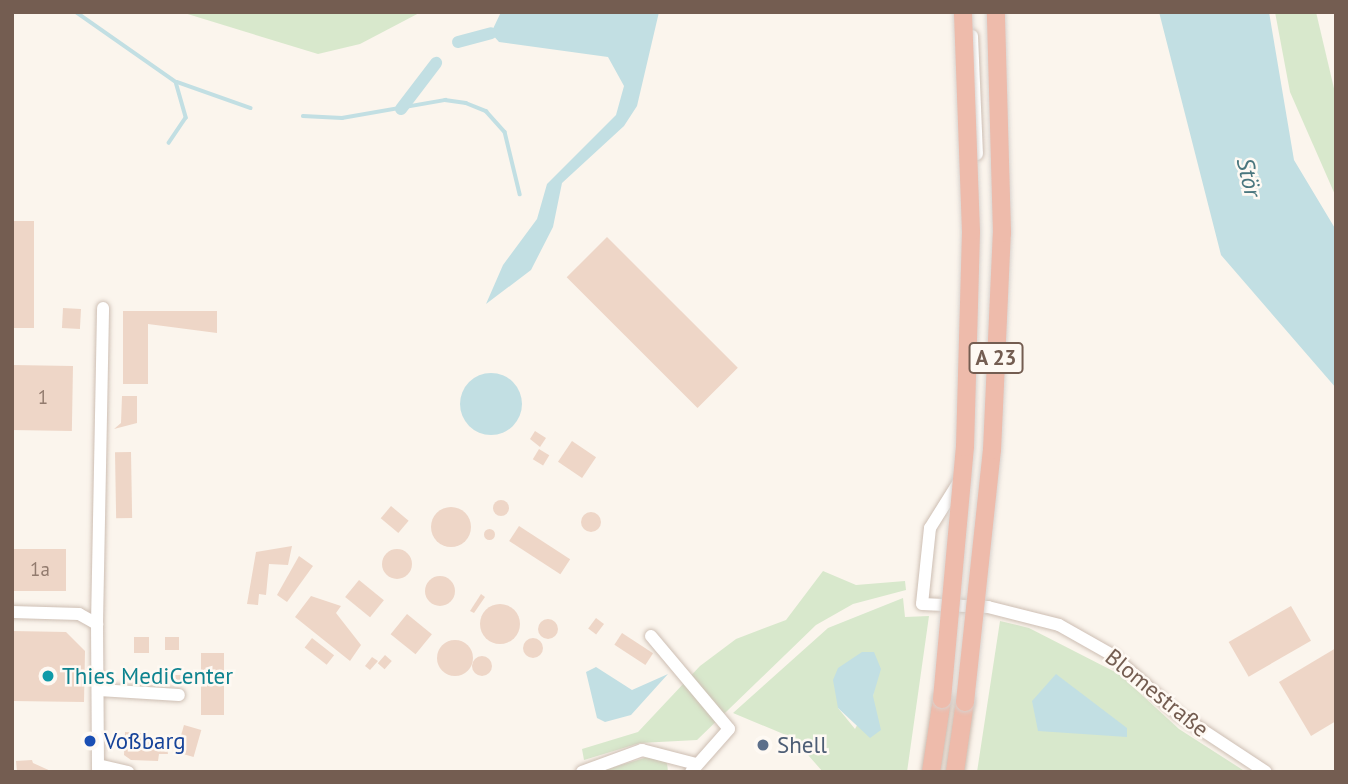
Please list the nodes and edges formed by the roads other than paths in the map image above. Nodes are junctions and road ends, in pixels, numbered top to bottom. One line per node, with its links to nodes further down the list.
1 (963, 12): 14 (highway, A 23, bridge)
2 (971, 12): 16 (street, Blomestraße)
3 (996, 12): 15 (highway, A 23, bridge)
4 (103, 308): 6 (street)
5 (12, 612): 6 (street)
6 (97, 624): 8 (street)
7 (651, 636): 10 (street)
8 (99, 690): 9 (street); 11 (street)
9 (179, 695)
10 (694, 768): 13 (street)
11 (98, 769): 12 (street)
12 (128, 772)
13 (582, 772)
14 (931, 772)
15 (955, 772)
16 (1266, 772)

